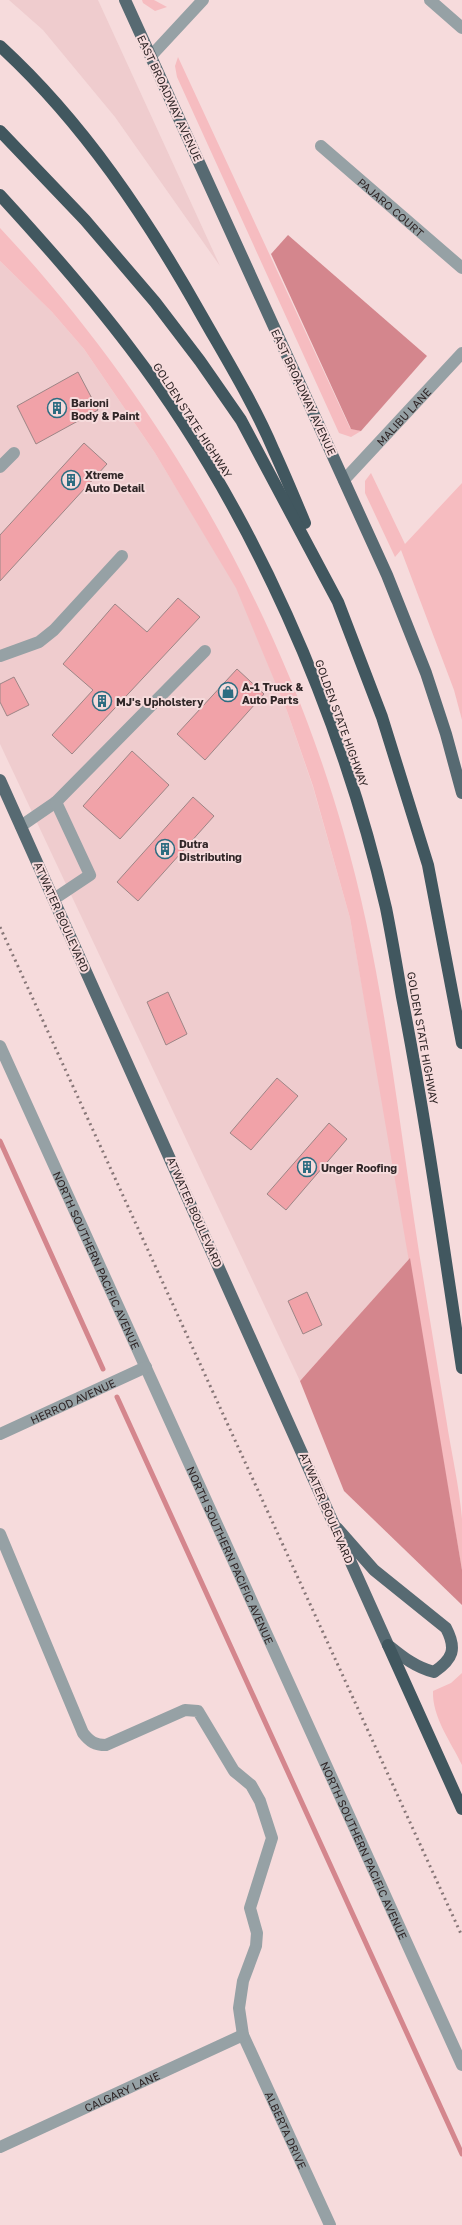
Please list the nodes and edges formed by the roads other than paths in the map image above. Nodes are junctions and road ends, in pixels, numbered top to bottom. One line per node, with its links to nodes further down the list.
1 (125, 0): 6 (main road, EAST BROADWAY AVENUE)
2 (203, 0): 6 (street)
3 (430, 0): 4 (street)
4 (462, 28)
5 (0, 46): 16 (highway)
6 (151, 56): 14 (main road, EAST BROADWAY AVENUE)
7 (0, 131): 16 (highway)
8 (321, 146): 10 (street, PAJARO COURT)
9 (0, 195): 27 (highway, GOLDEN STATE HIGHWAY)
10 (462, 268)
11 (462, 353): 14 (street, MALIBU LANE)
12 (14, 453): 13 (street)
13 (0, 467)
14 (344, 480): 20 (main road, EAST BROADWAY AVENUE)
15 (122, 556): 18 (street)
16 (338, 602): 24 (highway)
17 (205, 651): 21 (street)
18 (0, 656)
19 (0, 780): 22 (main road, ATWATER BOULEVARD)
20 (462, 793)
21 (56, 802): 22 (street); 23 (street)
22 (21, 826): 23 (main road, ATWATER BOULEVARD)
23 (54, 899): 29 (main road, ATWATER BOULEVARD)
24 (462, 1043)
25 (0, 1046): 26 (street, NORTH SOUTHERN PACIFIC AVENUE)
26 (146, 1368): 28 (street, HERROD AVENUE); 34 (street, NORTH SOUTHERN PACIFIC AVENUE)
27 (462, 1368)
28 (0, 1434)
29 (336, 1528): 31 (main road, ATWATER BOULEVARD); 31 (main road)
30 (0, 1534): 33 (street, ALBERTA DRIVE)
31 (388, 1645): 32 (highway)
32 (462, 1809)
33 (243, 2035): 35 (street, CALGARY LANE); 36 (street, ALBERTA DRIVE)
34 (462, 2064)
35 (0, 2147)
36 (330, 2225)

